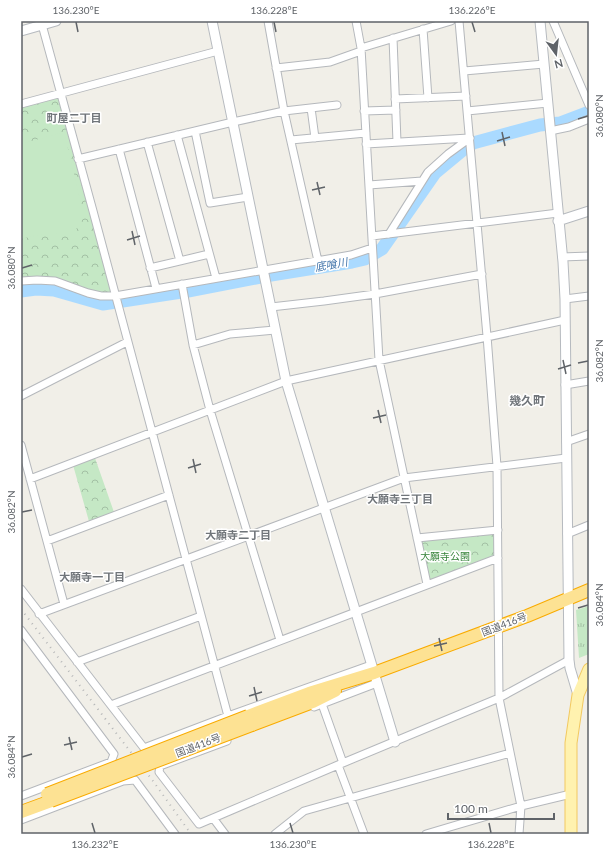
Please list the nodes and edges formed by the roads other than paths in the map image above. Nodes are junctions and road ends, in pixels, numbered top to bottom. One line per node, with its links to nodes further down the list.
1 (56, 21): 9 (street)
2 (212, 21): 14 (street)
3 (268, 21): 16 (street)
4 (356, 21): 13 (street)
5 (451, 21): 10 (street)
6 (459, 21): 17 (street)
7 (540, 21): 15 (street)
8 (553, 21): 25 (street)
9 (41, 23): 11 (street); 18 (street)
10 (423, 29): 12 (street); 20 (street)
11 (21, 31)
12 (393, 38): 13 (street); 21 (street)
13 (361, 50): 16 (street); 29 (street)
14 (218, 51): 18 (street); 32 (street)
15 (544, 64): 17 (street); 22 (street)
16 (276, 68): 28 (street)
17 (464, 71): 19 (street)
18 (60, 92): 23 (street); 44 (street)
19 (466, 96): 20 (street); 30 (street)
20 (428, 98): 21 (street)
21 (396, 99): 27 (street)
22 (548, 103): 30 (street); 34 (street)
23 (21, 104)
24 (337, 105): 26 (street)
25 (589, 105)
26 (311, 108): 28 (street); 37 (street)
27 (396, 110): 29 (street); 41 (street)
28 (284, 111): 32 (street); 39 (street)
29 (364, 111): 35 (street)
30 (467, 111): 38 (street)
31 (589, 119): 34 (street)
32 (233, 122): 33 (street); 47 (street)
33 (195, 131): 36 (street); 47 (street)
34 (550, 131): 49 (street)
35 (366, 133): 37 (street); 42 (street)
36 (177, 136): 40 (street); 54 (street)
37 (315, 138): 39 (street)
38 (470, 138): 41 (street); 45 (street); 50 (street)
39 (291, 140): 58 (street)
40 (148, 142): 43 (street); 57 (street)
41 (397, 142): 42 (street)
42 (366, 144): 46 (street)
43 (119, 149): 44 (street); 59 (street)
44 (78, 159): 67 (street)
45 (422, 181): 46 (street); 51 (street)
46 (368, 185): 52 (street)
47 (248, 197): 60 (street)
48 (589, 211): 49 (street)
49 (558, 217): 50 (street); 56 (street)
50 (477, 223): 51 (street); 61 (street)
51 (388, 234): 52 (street)
52 (372, 236): 53 (street)
53 (372, 248): 58 (street); 66 (street)
54 (210, 254): 57 (street); 62 (street)
55 (589, 256): 56 (street)
56 (562, 257): 69 (street)
57 (180, 261): 59 (street)
58 (318, 261): 60 (street)
59 (150, 268): 65 (street)
60 (263, 269): 62 (street); 70 (street)
61 (482, 274): 66 (street); 73 (street)
62 (216, 278): 64 (street)
63 (21, 281): 67 (street)
64 (182, 284): 65 (street); 75 (street)
65 (156, 288): 67 (street)
66 (375, 294): 70 (street); 76 (street)
67 (115, 296): 74 (street)
68 (589, 296): 69 (street)
69 (565, 299): 71 (street)
70 (271, 307): 72 (street)
71 (565, 320): 73 (street); 79 (street)
72 (275, 330): 75 (street); 77 (street)
73 (487, 336): 76 (street); 87 (street)
74 (127, 342): 80 (street); 82 (street)
75 (193, 345): 81 (street)
76 (379, 360): 77 (street); 88 (street)
77 (286, 381): 81 (street); 91 (street)
78 (589, 381): 79 (street)
79 (565, 386): 84 (street)
80 (21, 396)
81 (210, 410): 82 (street); 95 (street)
82 (152, 432): 89 (street); 90 (street)
83 (589, 434): 84 (street)
84 (566, 442): 86 (street)
85 (21, 445): 89 (street)
86 (566, 458): 87 (street); 94 (street)
87 (497, 466): 88 (street); 93 (street)
88 (404, 478): 91 (street); 96 (street)
89 (30, 479): 97 (street)
90 (169, 495): 97 (street); 99 (street)
91 (324, 507): 95 (street); 105 (street)
92 (589, 525): 94 (street)
93 (498, 530): 96 (street); 98 (street)
94 (567, 534): 103 (street)
95 (249, 536): 99 (street); 110 (street)
96 (417, 538): 100 (street)
97 (47, 541): 104 (street)
98 (498, 558): 100 (street); 108 (street)
99 (186, 559): 104 (street); 107 (street)
100 (427, 584): 105 (street)
101 (21, 589): 106 (street)
102 (589, 590): 103 (highway, 国道416号)
103 (568, 598): 108 (highway, 国道416号); 111 (street)
104 (64, 604): 106 (street)
105 (355, 611): 110 (street); 115 (street)
106 (39, 614): 112 (street)
107 (201, 616): 112 (street); 113 (street)
108 (498, 627): 115 (highway, 国道416号); 117 (street)
109 (21, 630): 124 (street)
110 (280, 640): 113 (street)
111 (569, 660): 116 (street); 117 (street)
112 (77, 662): 119 (street)
113 (215, 665): 119 (street); 120 (street)
114 (589, 669): 116 (main road)
115 (374, 674): 118 (street); 120 (street); 121 (street); 130 (highway, 国道416号, bridge)
116 (578, 695): 128 (main road)
117 (499, 698): 121 (street); 123 (street)
118 (322, 704): 125 (street); 126 (street)
119 (110, 705): 122 (street)
120 (228, 716): 122 (street)
121 (395, 742): 125 (street)
122 (147, 747): 126 (street)
123 (510, 753): 131 (street); 133 (street)
124 (111, 762): 127 (street); 129 (street)
125 (341, 764): 131 (street); 135 (street)
126 (160, 766): 135 (street)
127 (123, 781): 136 (street); 137 (street)
128 (571, 794): 133 (street); 143 (main road)
129 (21, 796)
130 (49, 797): 132 (highway, 国道416号); 134 (highway, 国道416号)
131 (350, 798): 139 (street); 140 (street)
132 (21, 804)
133 (521, 806): 141 (street); 142 (street)
134 (21, 812)
135 (213, 818): 138 (street)
136 (21, 820)
137 (175, 834)
138 (224, 834)
139 (275, 834)
140 (364, 834)
141 (426, 834)
142 (519, 834)
143 (571, 834)

